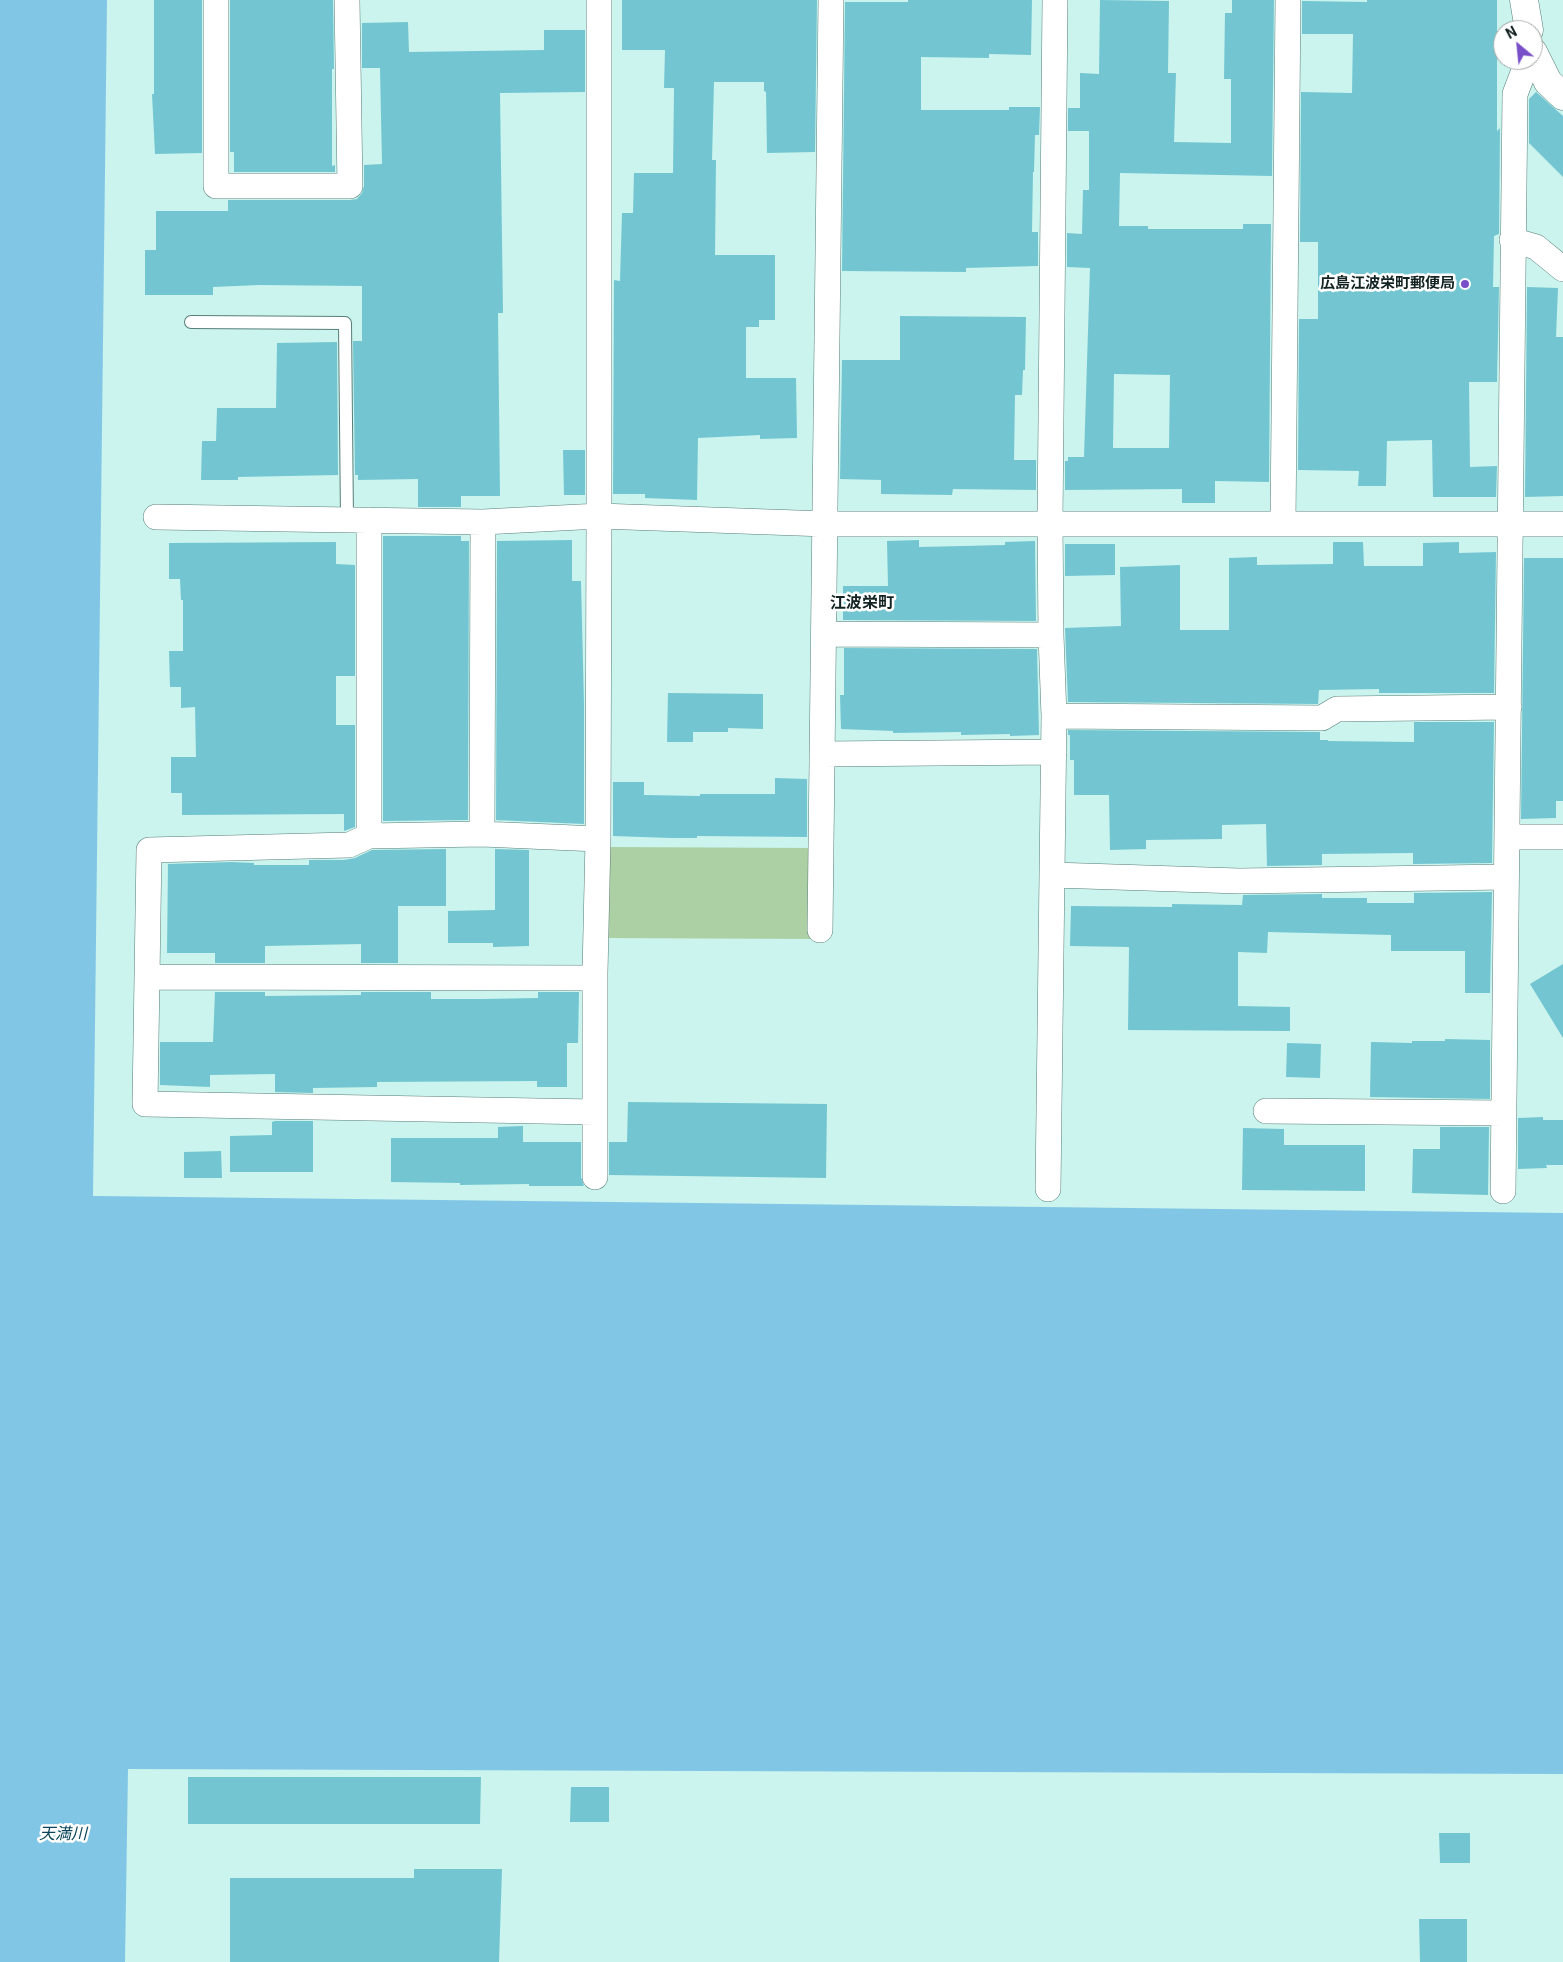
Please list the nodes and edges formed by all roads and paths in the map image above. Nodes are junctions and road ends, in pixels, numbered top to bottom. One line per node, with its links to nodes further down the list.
1 (216, 0): 2 (street)
2 (347, 0)
3 (598, 0): 15 (street)
4 (831, 0): 20 (street)
5 (1055, 0): 19 (street)
6 (1288, 0): 21 (street)
7 (1524, 0): 8 (street)
8 (1527, 20)
9 (1524, 70): 12 (street)
10 (1542, 70): 11 (street)
11 (1563, 96)
12 (1512, 240): 13 (street); 22 (street)
13 (1563, 269)
14 (191, 322): 17 (lane)
15 (599, 516): 18 (street); 20 (street); 34 (street)
16 (156, 517): 17 (street)
17 (358, 520): 18 (street); 31 (street)
18 (483, 522): 30 (street)
19 (1050, 522): 20 (street); 21 (street); 25 (street)
20 (826, 524): 24 (street)
21 (1283, 524): 22 (street)
22 (1511, 524): 23 (street); 26 (street)
23 (1563, 524)
24 (824, 634): 25 (street); 29 (street)
25 (1051, 635): 27 (street)
26 (1509, 707): 27 (street); 32 (street)
27 (1054, 716): 28 (street)
28 (1054, 752): 29 (street); 35 (street)
29 (823, 754): 37 (street)
30 (482, 834): 31 (street); 34 (street)
31 (369, 836): 38 (street)
32 (1507, 837): 33 (street); 36 (street)
33 (1563, 837)
34 (598, 840): 39 (street)
35 (1053, 875): 36 (street); 44 (street)
36 (1506, 877): 42 (street)
37 (820, 930)
38 (148, 976): 39 (street); 41 (street)
39 (595, 978): 41 (street)
40 (1266, 1111): 42 (street)
41 (594, 1112): 43 (street)
42 (1503, 1113): 45 (street)
43 (594, 1177)
44 (1048, 1189)
45 (1503, 1191)

